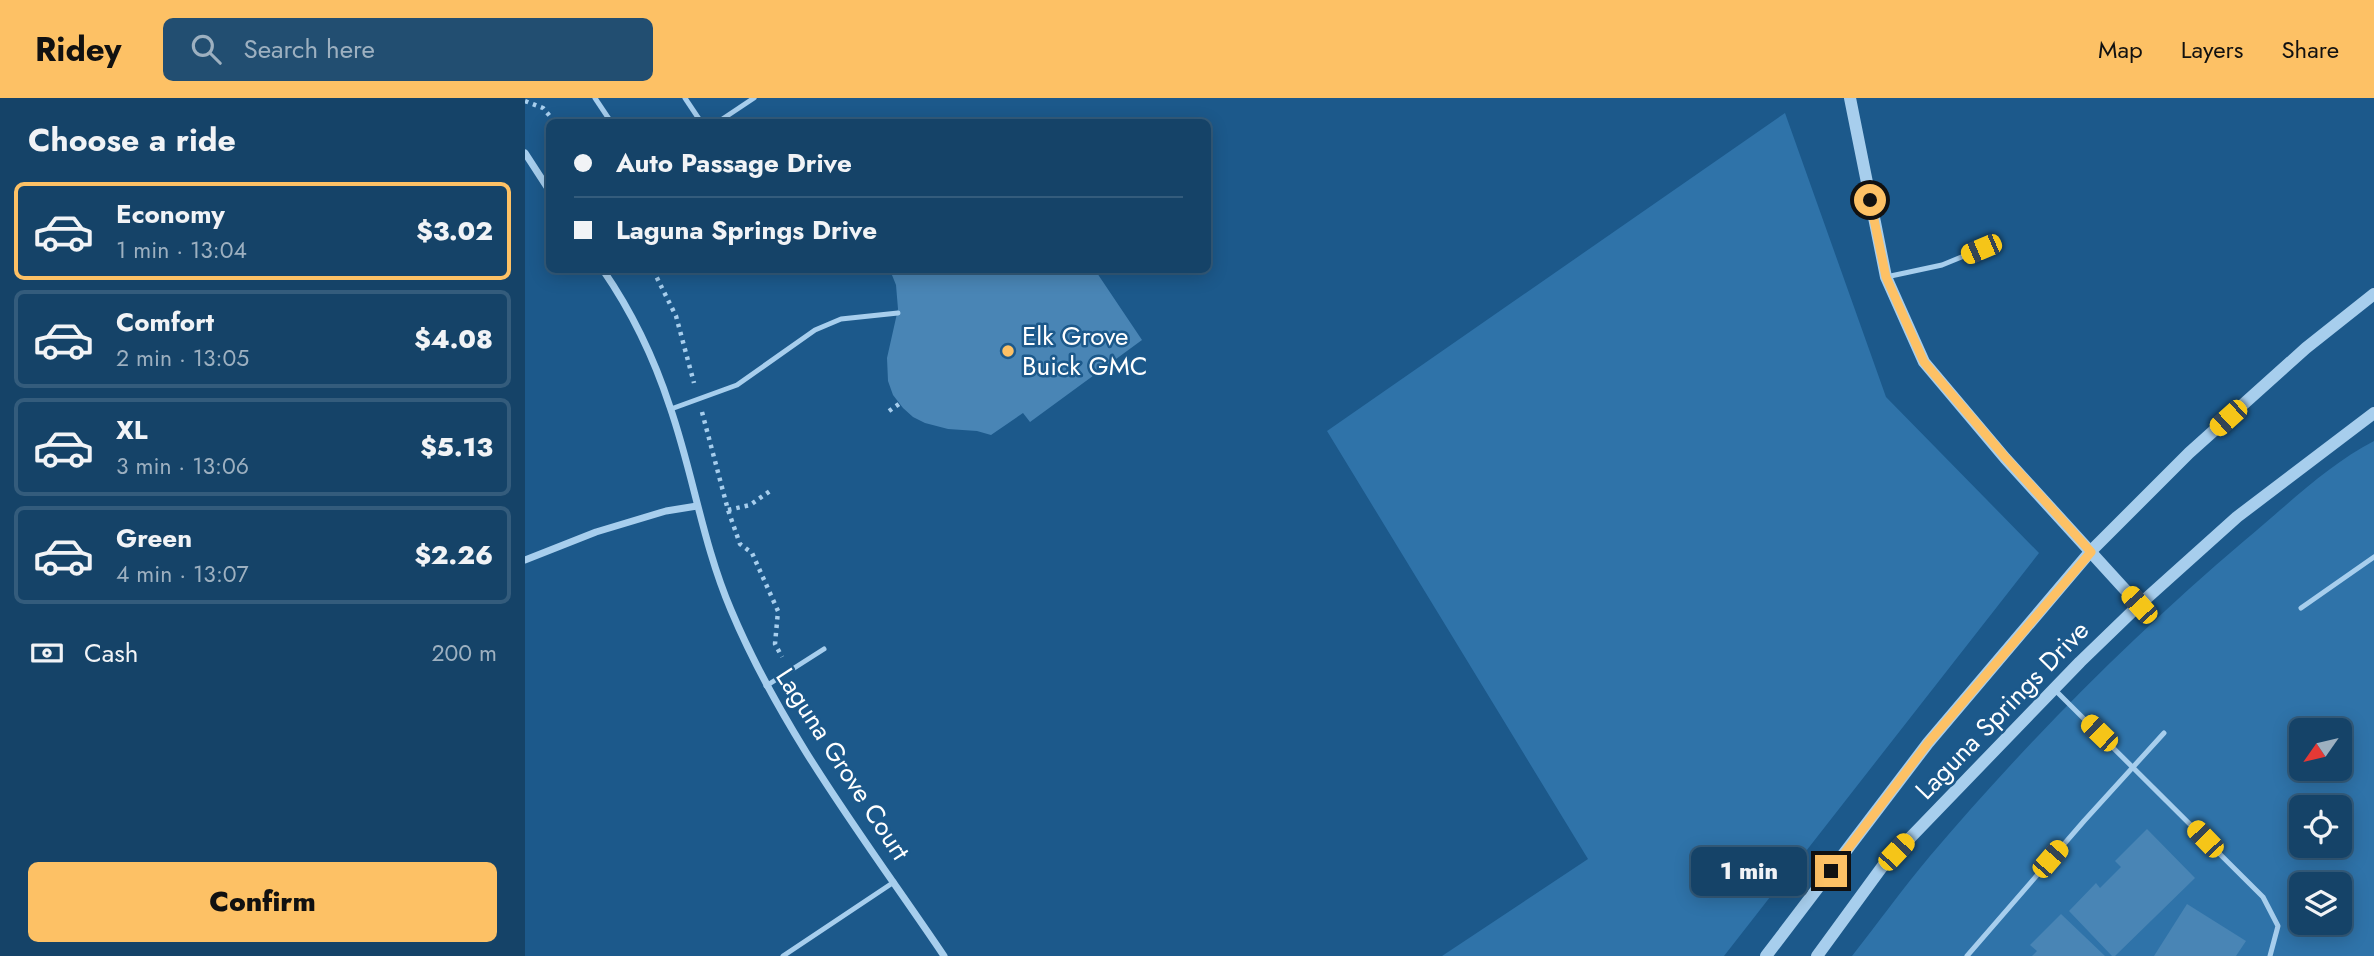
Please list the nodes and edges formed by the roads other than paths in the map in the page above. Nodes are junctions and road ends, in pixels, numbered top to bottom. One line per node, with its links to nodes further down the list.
1 (595, 98): 5 (lane)
2 (685, 98): 6 (lane)
3 (754, 98): 7 (lane)
4 (1850, 98): 13 (street)
5 (609, 119)
6 (699, 119)
7 (722, 119)
8 (525, 153): 9 (street)
9 (528, 163): 10 (street)
10 (546, 186)
11 (1981, 249): 13 (lane)
12 (605, 273): 16 (street, Laguna Grove Court)
13 (1886, 277): 19 (street)
14 (2374, 294): 19 (street, Laguna Springs Drive)
15 (898, 313): 16 (lane)
16 (671, 409): 18 (street, Laguna Grove Court)
17 (2374, 413): 22 (street, Laguna Springs Drive)
18 (697, 506): 21 (street); 25 (street, Laguna Grove Court)
19 (2091, 552): 22 (street); 32 (street, Laguna Springs Drive)
20 (2374, 557): 23 (lane)
21 (525, 560)
22 (2139, 605): 26 (street, Laguna Springs Drive)
23 (2301, 608)
24 (824, 649): 25 (lane)
25 (766, 685): 29 (street, Laguna Grove Court)
26 (2054, 688): 28 (lane); 33 (street, Laguna Springs Drive)
27 (2164, 733): 28 (lane)
28 (2134, 766): 34 (lane); 35 (lane)
29 (894, 882): 30 (lane); 31 (street, Laguna Grove Court)
30 (783, 956)
31 (944, 956)
32 (1766, 956)
33 (1817, 956)
34 (1967, 956)
35 (2270, 956)

